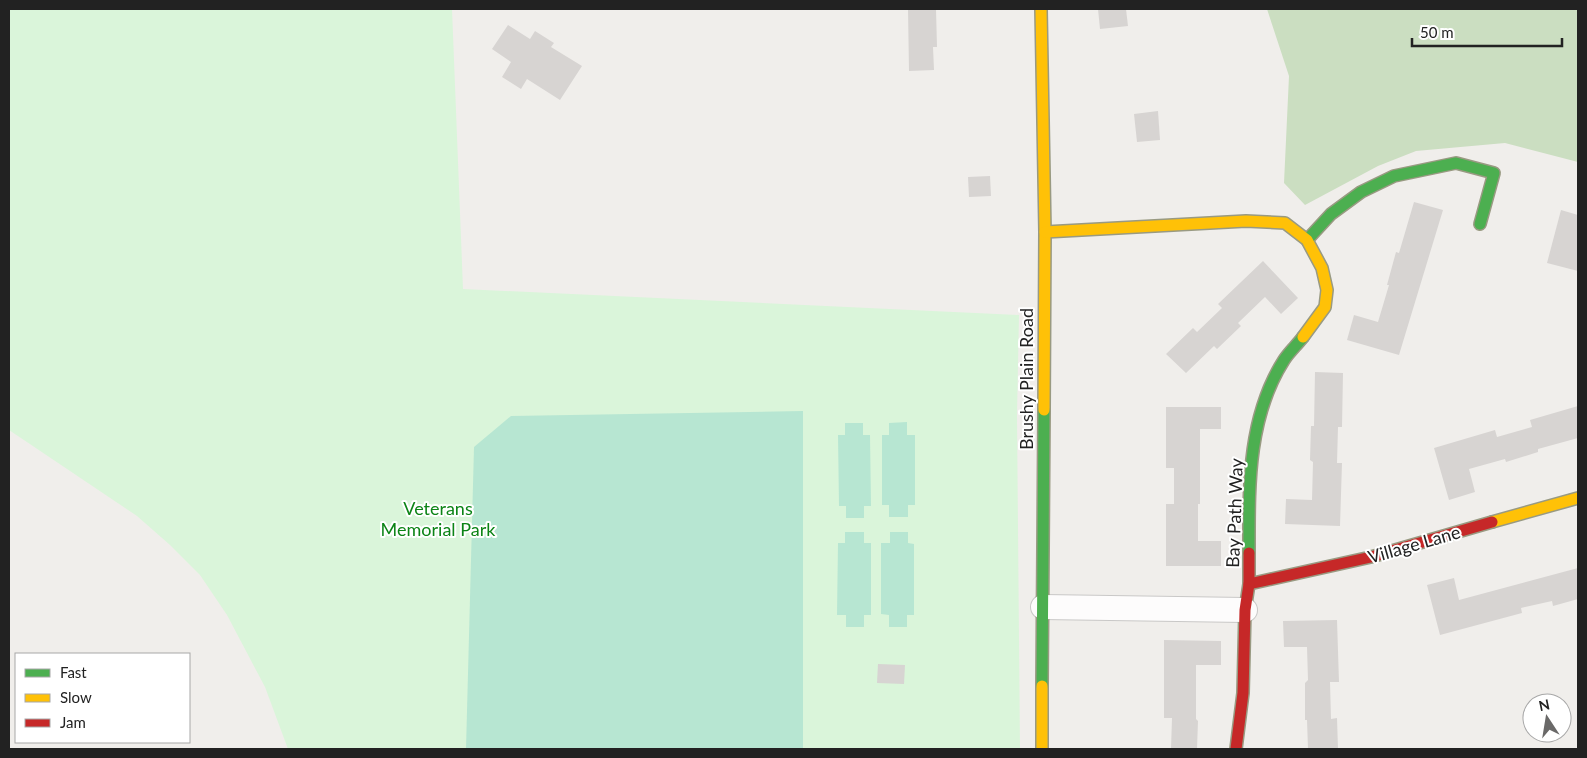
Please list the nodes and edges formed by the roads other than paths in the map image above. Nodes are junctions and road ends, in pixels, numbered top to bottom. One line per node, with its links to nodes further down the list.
1 (1040, 9): 3 (street, Brushy Plain Road)
2 (1480, 224): 4 (street)
3 (1045, 232): 4 (street, Bay Path Way); 7 (street, Brushy Plain Road)
4 (1308, 240): 6 (street, Bay Path Way)
5 (1578, 498): 6 (street, Village Lane)
6 (1248, 584): 8 (street, Bay Path Way)
7 (1043, 606): 8 (street); 9 (street, Brushy Plain Road)
8 (1245, 610): 10 (street, Bay Path Way)
9 (1042, 749)
10 (1236, 749)

